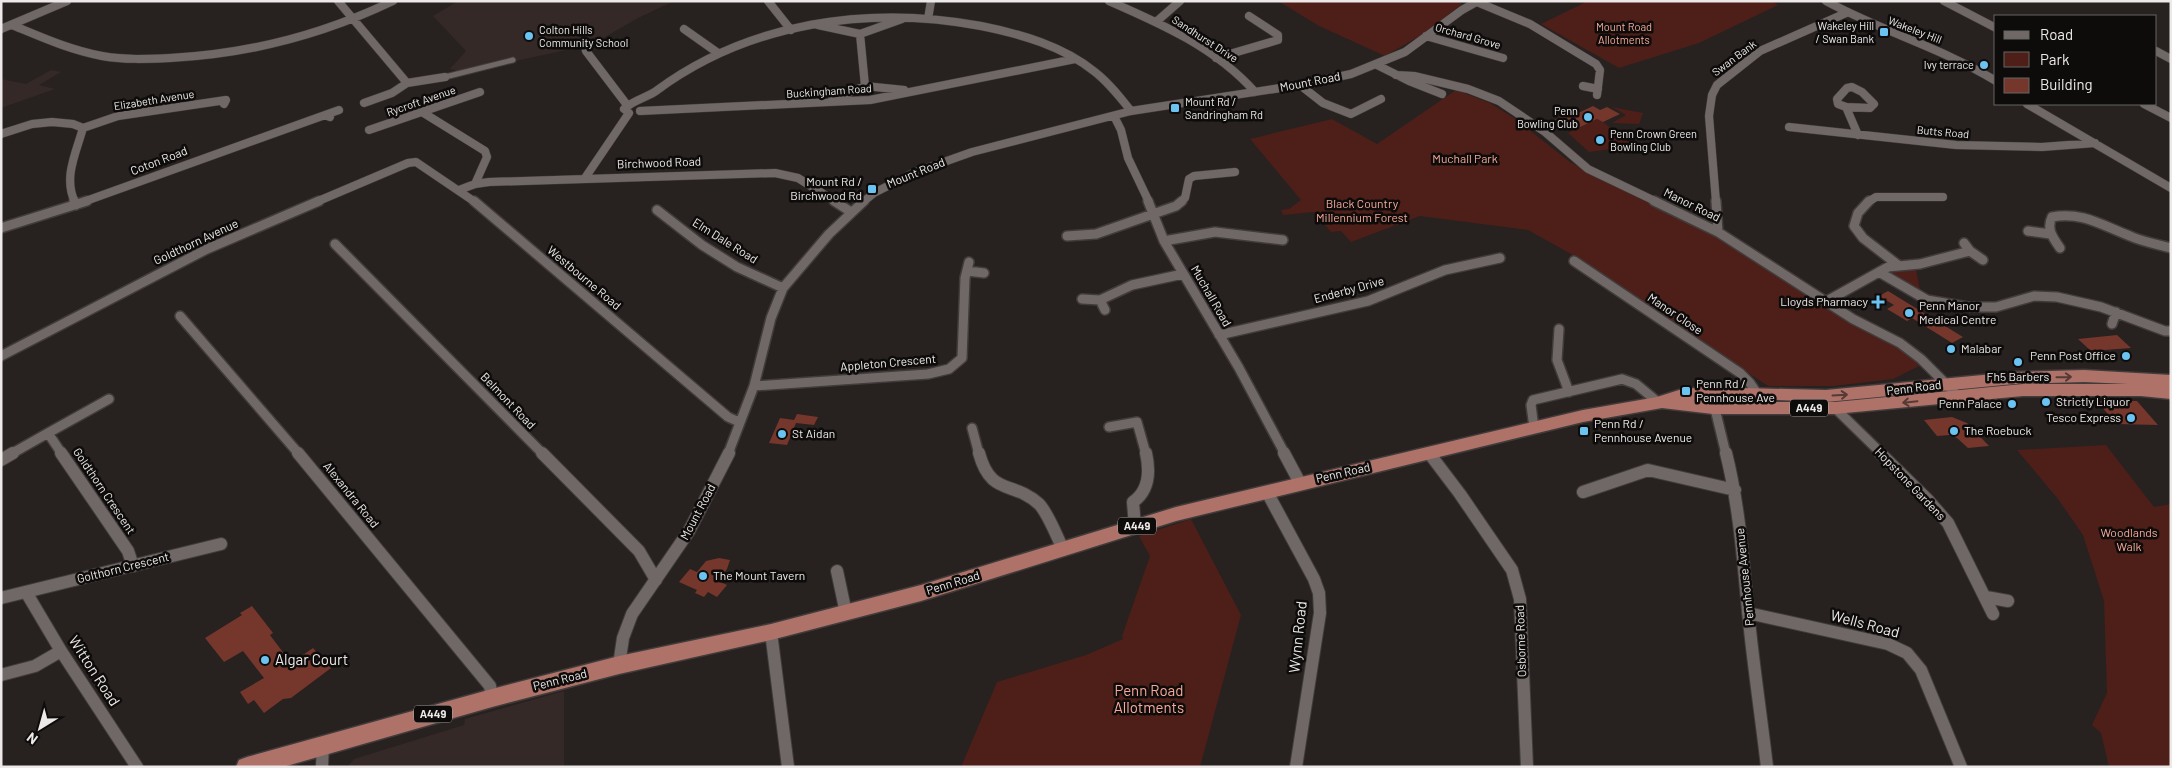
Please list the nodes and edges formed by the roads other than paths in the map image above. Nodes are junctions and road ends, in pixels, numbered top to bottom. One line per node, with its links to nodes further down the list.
1 (67, 1): 18 (street)
2 (338, 1): 13 (street)
3 (393, 1): 13 (street)
4 (768, 1): 22 (street)
5 (931, 1): 14 (street)
6 (1109, 1): 16 (street, Sandhurst Drive)
7 (1180, 1): 16 (street)
8 (1826, 1): 11 (street, Wakeley Hill)
9 (1944, 1): 19 (street)
10 (1477, 2): 24 (street, Mount Road); 42 (street)
11 (1846, 13): 37 (street, Wakeley Hill); 81 (street, Swan Bank)
12 (908, 17): 14 (street); 17 (street); 23 (street)
13 (354, 19): 18 (street); 38 (street)
14 (928, 19): 30 (street)
15 (1250, 19): 28 (street)
16 (1156, 22): 28 (street, Sandhurst Drive)
17 (818, 24): 22 (street); 23 (street)
18 (12, 25): 20 (street)
19 (1994, 27)
20 (1, 29)
21 (684, 29): 27 (street)
22 (791, 30): 27 (street)
23 (860, 34): 40 (street)
24 (1426, 36): 29 (street, Orchard Grove); 33 (street, Mount Road)
25 (584, 43): 55 (street)
26 (2157, 52): 31 (street)
27 (718, 53): 48 (street)
28 (1216, 58): 45 (street, Sandhurst Drive)
29 (1502, 58)
30 (1075, 59): 44 (street, Buckingham Road); 59 (street)
31 (2171, 59)
32 (513, 60): 35 (street)
33 (1377, 65): 34 (street, Manor Road); 39 (street, Mount Road)
34 (1396, 75): 36 (street, Manor Road); 41 (street, Manor Road)
35 (445, 77): 38 (street)
36 (1429, 79): 41 (street); 81 (street, Manor Road)
37 (1994, 80)
38 (407, 83): 51 (street)
39 (1300, 85): 45 (street, Mount Road); 47 (street)
40 (865, 86): 44 (street); 50 (street)
41 (1422, 86): 46 (street, Manor Road)
42 (1584, 86)
43 (480, 92): 58 (street, Rycroft Avenue)
44 (912, 92): 50 (street, Buckingham Road)
45 (1255, 92): 59 (street, Mount Road)
46 (1442, 94)
47 (1381, 98)
48 (642, 99): 55 (street); 57 (street)
49 (226, 100): 62 (street, Elizabeth Avenue)
50 (830, 102): 57 (street, Buckingham Road)
51 (364, 103)
52 (2029, 105): 67 (street)
53 (2146, 105): 61 (street)
54 (1846, 107): 66 (street)
55 (628, 109): 57 (street, Buckingham Road); 70 (street)
56 (339, 110): 75 (street, Coton Road)
57 (640, 111)
58 (422, 112): 64 (street, Rycroft Avenue); 71 (street)
59 (1132, 112): 60 (street, Mount Road)
60 (1114, 116): 77 (street, Mount Road); 78 (street, Muchall Road)
61 (2171, 118)
62 (83, 128): 65 (street); 75 (street)
63 (1789, 128): 66 (street, Butts Road)
64 (369, 130)
65 (1, 134)
66 (1858, 135): 67 (street, Butts Road)
67 (2095, 143): 72 (street)
68 (408, 162): 73 (street, Westbourne Road); 111 (street, Goldthorn Avenue)
69 (1235, 172): 78 (street)
70 (585, 178): 71 (street, Birchwood Road); 77 (street, Birchwood Road)
71 (475, 184): 73 (street, Birchwood Road)
72 (2171, 188)
73 (459, 190): 125 (street, Westbourne Road)
74 (1943, 197): 96 (street)
75 (76, 205): 79 (street, Coton Road)
76 (657, 210): 100 (street, Elm Dale Road)
77 (851, 212): 100 (street, Mount Road)
78 (1154, 213): 83 (street); 85 (street, Muchall Road)
79 (1, 228)
80 (2028, 231): 82 (street)
81 (1718, 232): 103 (street, Manor Road)
82 (2050, 234): 88 (street); 89 (street)
83 (1067, 236)
84 (1283, 240): 85 (street)
85 (1164, 241): 99 (street, Muchall Road)
86 (1964, 242): 90 (street)
87 (335, 244): 141 (street, Belmont Road)
88 (2060, 248)
89 (2171, 248)
90 (1970, 251): 93 (street); 96 (street)
91 (1476, 253): 95 (street)
92 (1500, 258): 95 (street, Enderby Drive)
93 (1983, 260)
94 (1574, 261): 117 (street, Manor Close)
95 (1483, 262): 110 (street, Enderby Drive)
96 (1898, 265): 97 (street)
97 (1879, 272): 103 (street); 105 (street)
98 (984, 273): 114 (street, Appleton Crescent)
99 (1183, 274): 102 (street); 110 (street, Muchall Road)
100 (783, 288): 114 (street, Mount Road)
101 (1082, 299): 102 (street)
102 (1100, 300): 104 (street)
103 (1825, 302): 113 (street, Manor Road)
104 (1105, 310)
105 (2116, 312): 107 (street); 109 (street)
106 (180, 316): 153 (street, Alexandra Road)
107 (2112, 324)
108 (1559, 329): 115 (street)
109 (2171, 331)
110 (1219, 335): 132 (street, Muchall Road)
111 (1, 356)
112 (2171, 382): 113 (highway, Penn Road / A449, one-way to 112)
113 (1946, 384): 117 (highway, Penn Road / A449, one-way to 113); 119 (street, Manor Road)
114 (754, 386): 125 (street, Mount Road)
115 (1569, 392): 121 (street); 128 (street)
116 (1702, 393): 117 (highway, Penn Road / A449); 121 (highway, Penn Road / A449); 122 (street, Pennhouse Avenue)
117 (1756, 393): 123 (street, Manor Close)
118 (2171, 393): 119 (highway, Penn Road / A449)
119 (1959, 397): 124 (highway, Penn Road / A449, one-way to 124)
120 (109, 400): 129 (street)
121 (1659, 403): 122 (highway, Penn Road / A449); 128 (highway, Penn Road / A449)
122 (1713, 408): 123 (highway, Penn Road / A449); 133 (street, Pennhouse Avenue)
123 (1767, 408): 124 (highway, Penn Road / A449)
124 (1835, 408): 143 (street, Hopstone Gardens)
125 (739, 422): 141 (street, Mount Road)
126 (1110, 427): 136 (street)
127 (972, 428): 138 (street)
128 (1534, 428): 130 (highway, Penn Road / A449)
129 (48, 433): 131 (street); 139 (street, Goldthorn Crescent)
130 (1429, 454): 132 (highway, Penn Road / A449); 160 (street, Osborne Road)
131 (1, 460)
132 (1300, 483): 134 (highway, Penn Road / A449)
133 (1735, 490): 135 (street); 147 (street, Pennhouse Avenue)
134 (1267, 492): 136 (highway, Penn Road / A449); 159 (street, Wynn Road)
135 (1582, 492)
136 (1135, 527): 138 (highway, Penn Road / A449)
137 (221, 544): 139 (street, Golthorn Crescent)
138 (1063, 549): 146 (highway, Penn Road / A449)
139 (133, 566): 142 (street, Golthorn Crescent)
140 (837, 571): 146 (street)
141 (656, 580): 151 (street, Mount Road)
142 (26, 592): 144 (street, Golthorn Crescent); 150 (street, Witton Road)
143 (1986, 597): 145 (street); 148 (street, Hopstone Gardens)
144 (1, 598)
145 (2008, 601)
146 (846, 612): 149 (highway, Penn Road / A449)
147 (1748, 613): 161 (street, Pennhouse Avenue); 162 (street, Wells Road)
148 (1993, 614)
149 (771, 632): 151 (highway, Penn Road / A449); 158 (street)
150 (62, 651): 152 (street); 155 (street, Witton Road)
151 (619, 665): 153 (highway, Penn Road / A449)
152 (1, 675)
153 (492, 698): 154 (highway, Penn Road / A449)
154 (324, 744): 156 (highway, Penn Road / A449); 157 (street)
155 (137, 767)
156 (248, 767)
157 (322, 767)
158 (788, 767)
159 (1296, 767)
160 (1527, 767)
161 (1767, 767)
162 (1962, 767)

